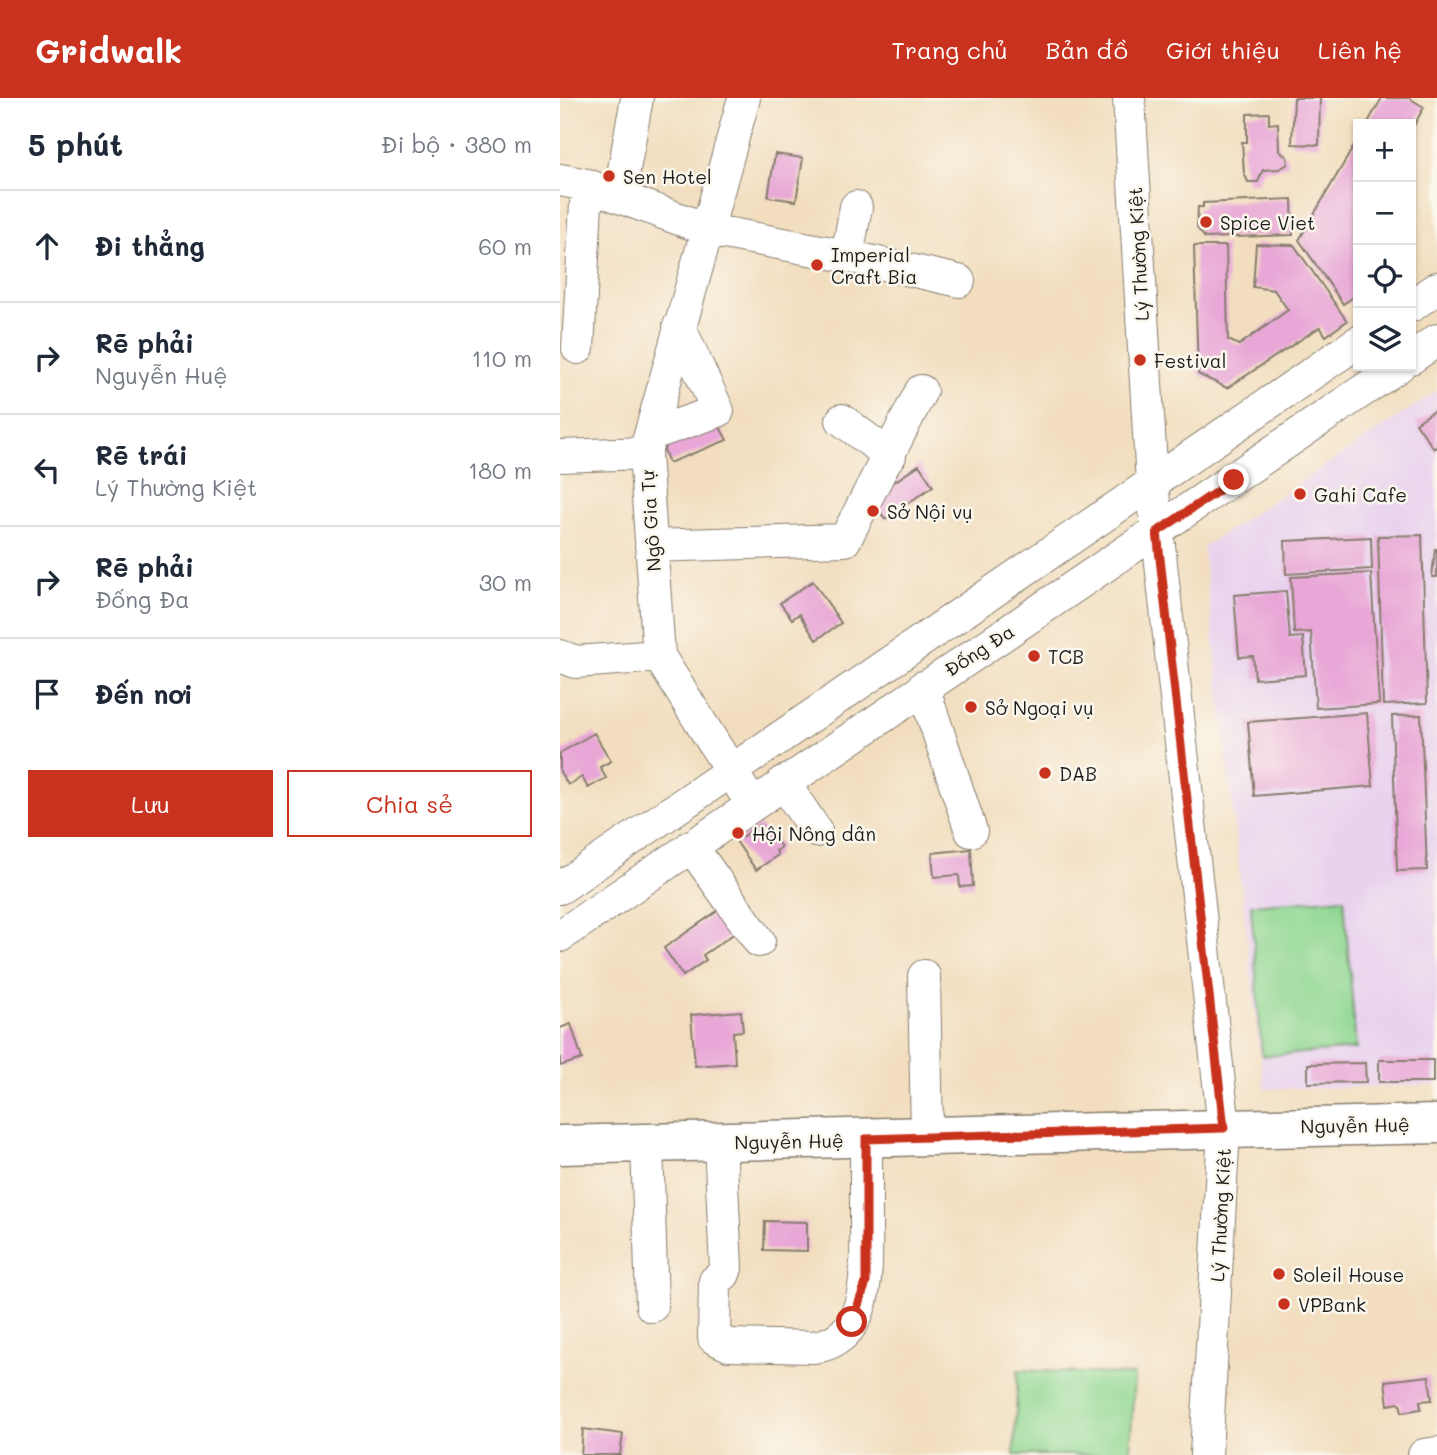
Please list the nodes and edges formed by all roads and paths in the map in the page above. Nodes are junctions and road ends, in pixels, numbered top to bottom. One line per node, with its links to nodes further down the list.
1 (637, 98): 5 (street)
2 (744, 98): 7 (street, Ngô Gia Tự)
3 (1129, 98): 23 (street, Lý Thường Kiệt)
4 (574, 183): 5 (street); 15 (street)
5 (620, 197): 7 (street)
6 (856, 207): 8 (street)
7 (709, 230): 8 (street); 12 (street, Ngô Gia Tự)
8 (847, 256): 9 (street)
9 (959, 281)
10 (1437, 288): 11 (street)
11 (1416, 303)
12 (679, 326): 20 (street, Ngô Gia Tự); 20 (street)
13 (1437, 340): 16 (street)
14 (1353, 345): 23 (street, Đống Đa)
15 (578, 348)
16 (1416, 355)
17 (1392, 371): 24 (street, Đống Đa)
18 (921, 391): 22 (street)
19 (842, 420): 22 (street)
20 (649, 443): 21 (street); 25 (street, Ngô Gia Tự)
21 (560, 456)
22 (890, 456): 25 (street)
23 (1152, 483): 24 (street, Lý Thường Kiệt); 29 (street, Đống Đa)
24 (1157, 532): 28 (street, Đống Đa); 40 (street, Lý Thường Kiệt)
25 (651, 546): 27 (street, Ngô Gia Tự)
26 (560, 656): 27 (street)
27 (659, 656): 29 (street, Ngô Gia Tự)
28 (923, 687): 30 (street, Đống Đa); 33 (street)
29 (732, 772): 31 (street, Ngô Gia Tự); 35 (street, Đống Đa)
30 (783, 782): 31 (street, Đống Đa); 32 (street)
31 (751, 805): 34 (street, Đống Đa)
32 (816, 831)
33 (971, 831)
34 (691, 846): 36 (street, Đống Đa); 37 (street)
35 (560, 888)
36 (560, 936)
37 (759, 940)
38 (924, 976): 41 (street)
39 (1437, 1124): 40 (main road, Nguyễn Huệ)
40 (1224, 1128): 41 (main road, Nguyễn Huệ); 48 (street, Lý Thường Kiệt)
41 (927, 1136): 42 (main road, Nguyễn Huệ)
42 (866, 1139): 43 (main road, Nguyễn Huệ); 43 (street)
43 (720, 1142): 44 (main road, Nguyễn Huệ)
44 (647, 1143): 45 (main road, Nguyễn Huệ); 46 (street)
45 (560, 1145)
46 (652, 1306)
47 (1437, 1454): 49 (street)
48 (1206, 1455)
49 (1424, 1455)

